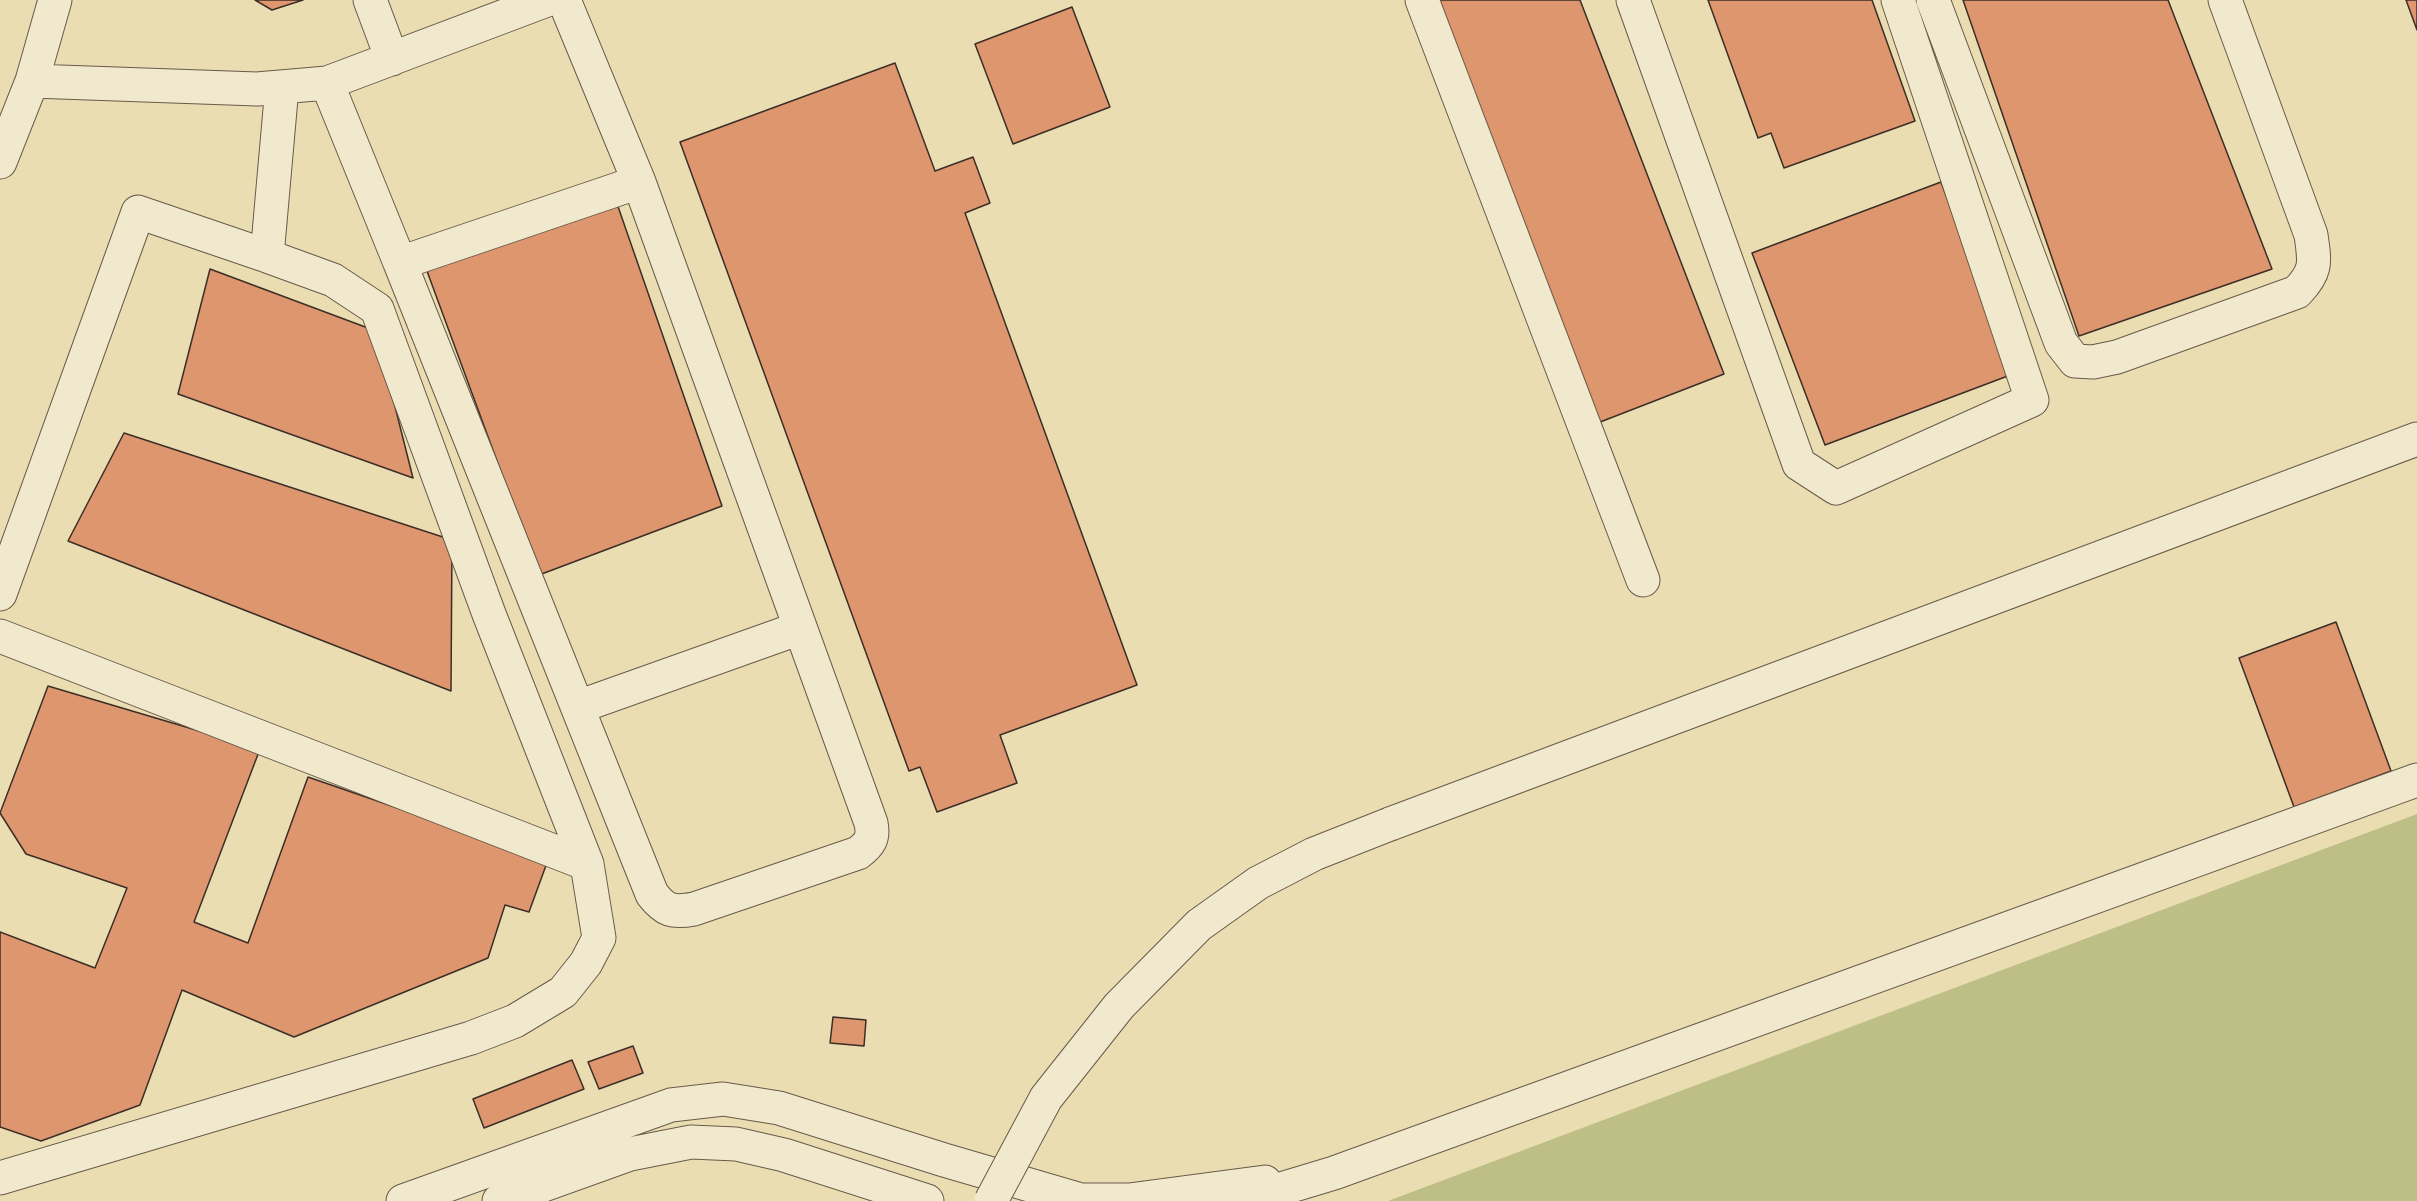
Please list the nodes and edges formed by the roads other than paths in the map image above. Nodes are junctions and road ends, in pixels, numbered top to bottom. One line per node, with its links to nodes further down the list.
1 (55, 0): 12 (street)
2 (370, 0): 11 (street)
3 (547, 0): 10 (street)
4 (564, 0): 16 (street)
5 (1422, 0): 20 (street)
6 (1633, 0): 7 (street)
7 (1898, 0)
8 (1933, 0): 9 (street)
9 (2225, 0)
10 (512, 6): 11 (street)
11 (392, 59): 13 (street)
12 (32, 81): 14 (street); 15 (street)
13 (327, 83): 14 (street); 18 (street)
14 (282, 87): 17 (street)
15 (0, 162)
16 (639, 182): 18 (street); 22 (street)
17 (267, 256): 21 (street); 26 (street)
18 (400, 263): 24 (street)
19 (2417, 439): 32 (street, bridge)
20 (1643, 580)
21 (0, 594)
22 (800, 628): 24 (street); 24 (street)
23 (0, 636): 26 (street)
24 (578, 707)
25 (2417, 780): 27 (street)
26 (587, 864): 28 (street)
27 (1334, 1173): 29 (street); 33 (street); 34 (street)
28 (0, 1178)
29 (403, 1201)
30 (500, 1201): 31 (street)
31 (927, 1201)
32 (991, 1201)
33 (1241, 1201)
34 (1276, 1201)

